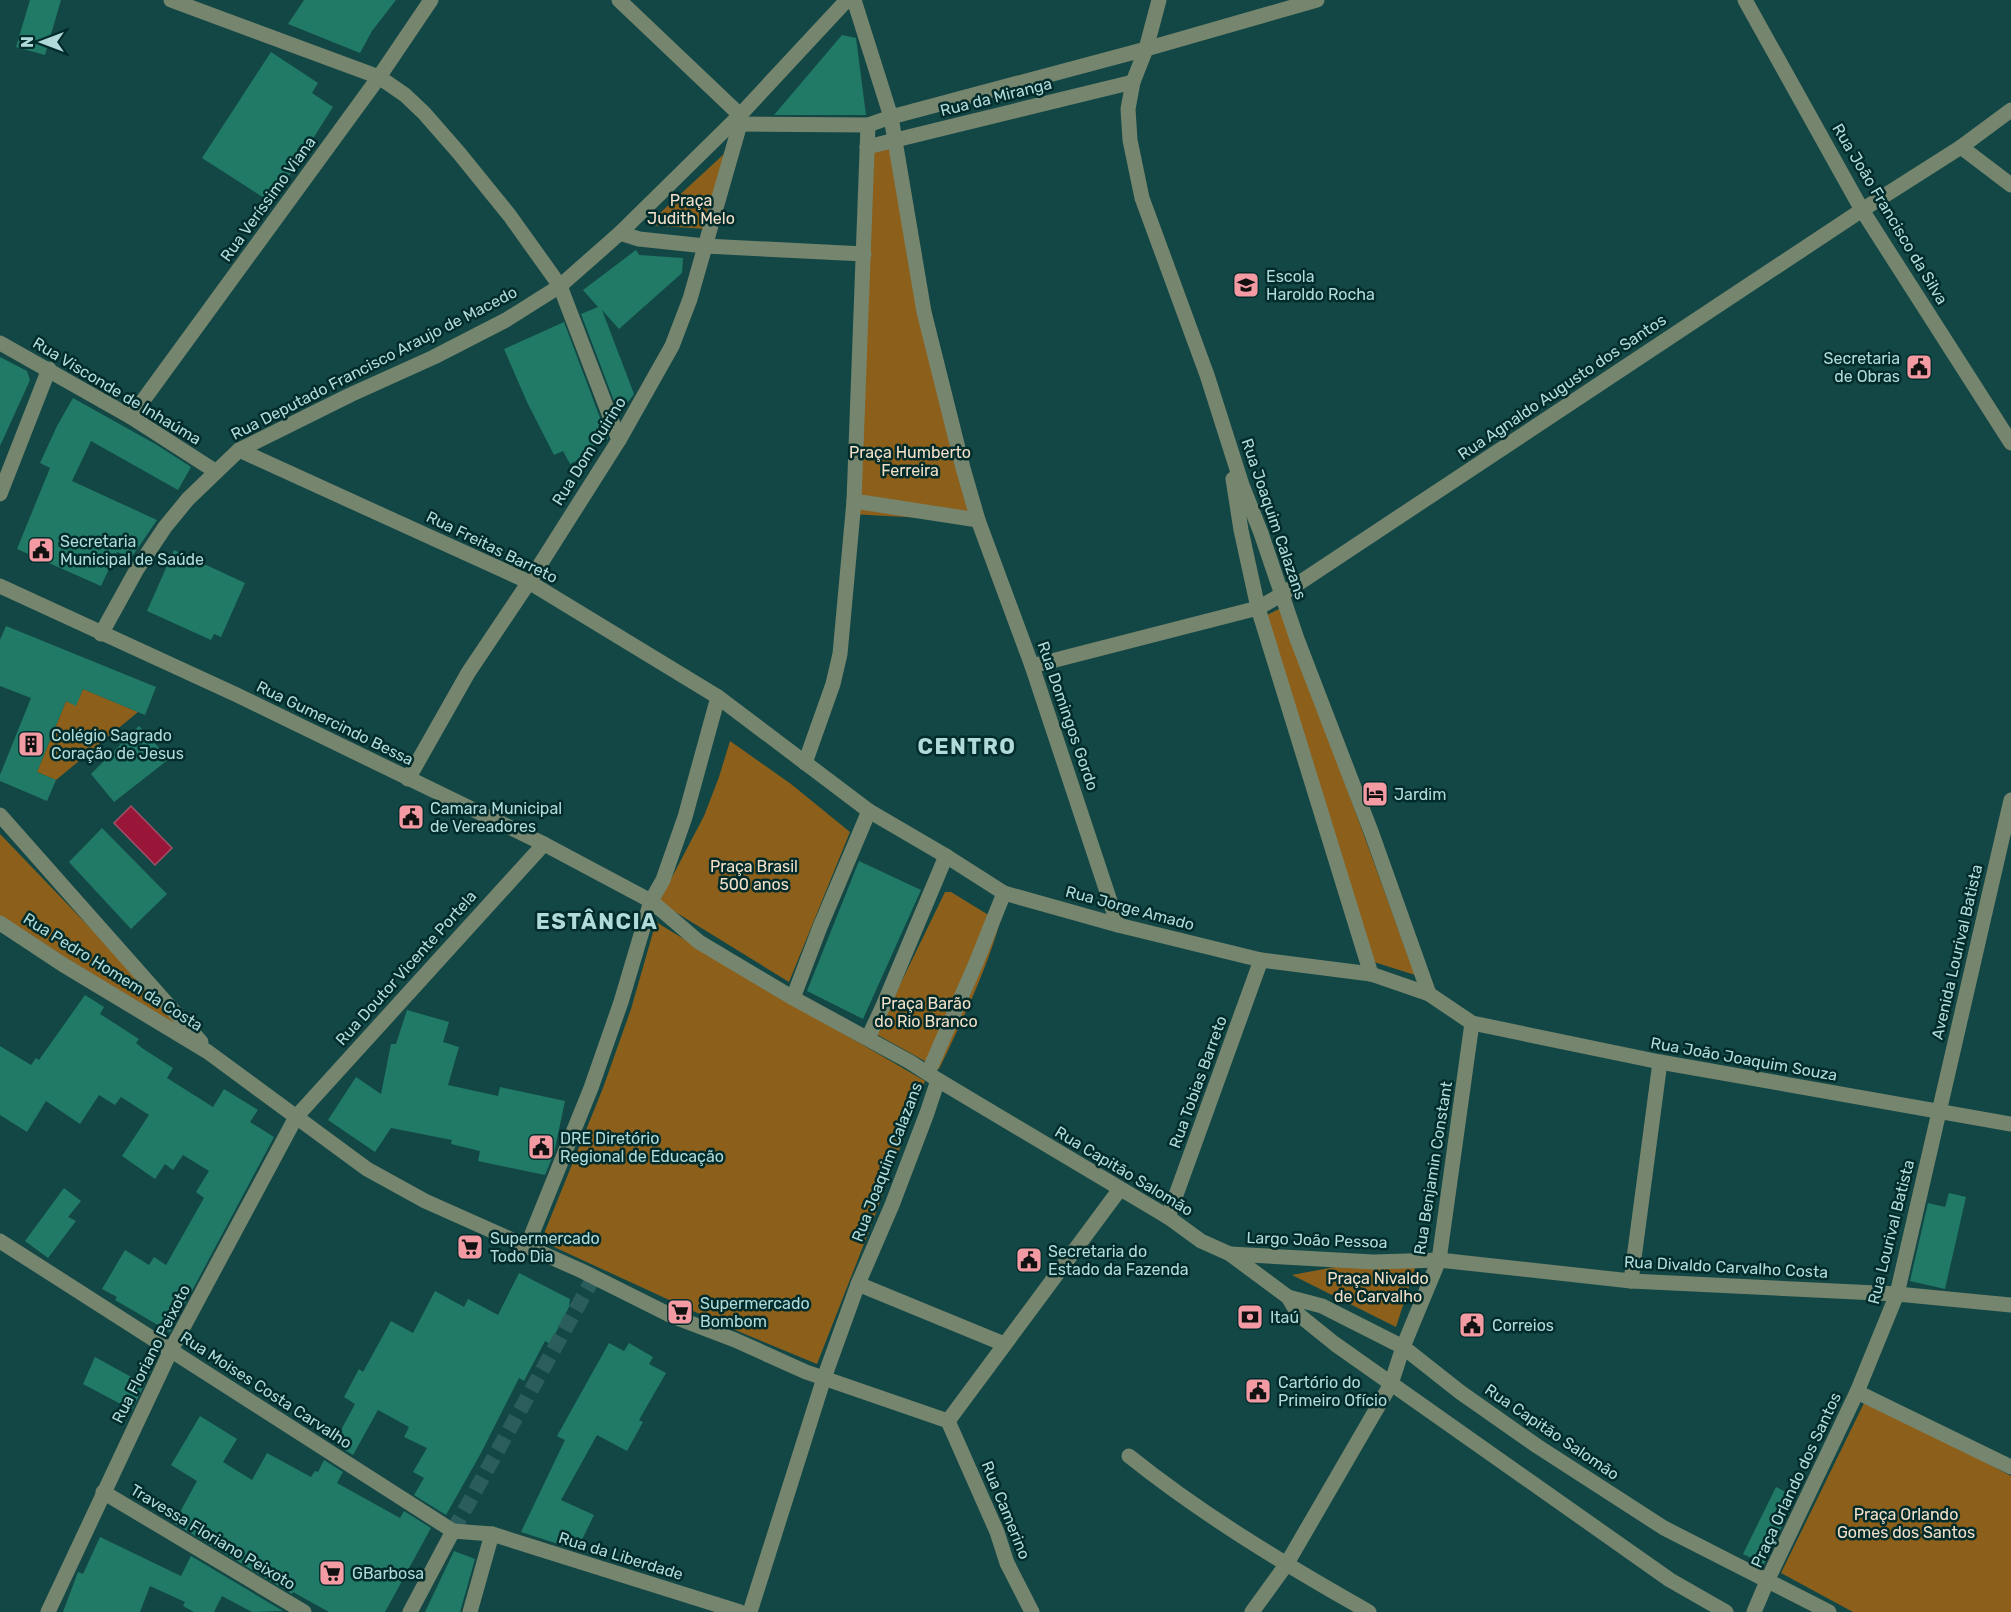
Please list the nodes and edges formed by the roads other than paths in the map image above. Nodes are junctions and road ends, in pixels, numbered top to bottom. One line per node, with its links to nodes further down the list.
1 (171, 0): 10 (street)
2 (431, 0): 10 (street, Rua Veríssimo Viana)
3 (619, 0): 14 (street)
4 (847, 0): 14 (street, Rua Deputado Francisco Araujo de Macedo)
5 (854, 0): 13 (street)
6 (1159, 0): 9 (street, Rua Joaquim Calazans)
7 (1317, 0): 9 (street, Rua da Miranga)
8 (1745, 0): 20 (street, Rua João Francisco da Silva)
9 (1146, 49): 11 (street, Rua Joaquim Calazans); 13 (street, Rua da Miranga)
10 (379, 76): 24 (street); 27 (street, Rua Veríssimo Viana)
11 (1133, 82): 16 (street, Rua da Miranga); 28 (street, Rua Joaquim Calazans)
12 (2011, 111): 18 (street, Rua Agnaldo Augusto dos Santos)
13 (891, 117): 15 (street, Rua da Miranga); 16 (street)
14 (740, 120): 15 (street, Rua da Miranga); 21 (street, Rua Deputado Francisco Araujo de Macedo); 22 (street, Rua Dom Quirino)
15 (868, 125): 17 (street)
16 (896, 141): 17 (street, Rua da Miranga); 35 (street)
17 (867, 147): 23 (street)
18 (1961, 147): 19 (street); 20 (street, Rua Agnaldo Augusto dos Santos)
19 (2011, 185)
20 (1863, 210): 30 (street, Rua João Francisco da Silva); 38 (street, Rua Agnaldo Augusto dos Santos)
21 (620, 233): 22 (street); 24 (street, Rua Deputado Francisco Araujo de Macedo)
22 (705, 246): 23 (street); 29 (street, Rua Dom Quirino)
23 (864, 254): 34 (street)
24 (560, 286): 29 (street); 31 (street, Rua Deputado Francisco Araujo de Macedo)
25 (0, 343): 26 (street, Rua Visconde de Inhaúma)
26 (49, 369): 27 (street, Rua Visconde de Inhaúma); 33 (street)
27 (131, 417): 32 (street, Rua Visconde de Inhaúma)
28 (1226, 435): 38 (street, Rua Joaquim Calazans); 39 (street)
29 (619, 440): 36 (street, Rua Dom Quirino)
30 (2011, 443)
31 (239, 450): 32 (street, Rua Deputado Francisco Araujo de Macedo); 36 (street, Rua Freitas Barreto)
32 (215, 471): 40 (street, Rua Deputado Francisco Araujo de Macedo)
33 (0, 494)
34 (854, 501): 35 (street); 43 (street)
35 (978, 520): 41 (street, Rua Domingos Gordo)
36 (529, 582): 42 (street, Rua Freitas Barreto); 44 (street, Rua Dom Quirino)
37 (2, 592): 40 (street, Rua Gumercindo Bessa)
38 (1281, 595): 39 (street, Rua Agnaldo Augusto dos Santos); 56 (street, Rua Joaquim Calazans)
39 (1258, 608): 41 (street, Rua Agnaldo Augusto dos Santos); 55 (street)
40 (101, 634): 44 (street, Rua Gumercindo Bessa)
41 (1032, 666): 53 (street, Rua Domingos Gordo)
42 (718, 697): 43 (street, Rua Freitas Barreto); 51 (street)
43 (805, 763): 46 (street, Rua Jorge Amado)
44 (408, 779): 48 (street, Rua Gumercindo Bessa)
45 (2011, 800): 63 (street, Avenida Lourival Batista)
46 (869, 811): 49 (street, Rua Jorge Amado); 57 (street)
47 (0, 815): 60 (street)
48 (544, 844): 51 (street, Rua Gumercindo Bessa); 64 (street, Rua Doutor Vicente Portela)
49 (946, 856): 50 (street, Rua Jorge Amado); 59 (street)
50 (1004, 892): 53 (street, Rua Jorge Amado); 62 (street)
51 (651, 901): 57 (street, Rua Joaquim Calazans); 69 (street)
52 (0, 923): 60 (street, Rua Pedro Homem da Costa)
53 (1118, 925): 54 (street, Rua Jorge Amado)
54 (1262, 960): 55 (street, Rua Jorge Amado); 67 (street, Rua Tobias Barreto)
55 (1371, 974): 56 (street, Rua Jorge Amado)
56 (1429, 994): 58 (street, Rua Jorge Amado)
57 (793, 998): 59 (street, Rua Joaquim Calazans)
58 (1472, 1023): 61 (street, Rua João Joaquim Souza); 71 (street, Rua Benjamin Constant)
59 (868, 1038): 62 (street, Rua Joaquim Calazans)
60 (208, 1052): 64 (street)
61 (1660, 1062): 63 (street, Rua João Joaquim Souza); 72 (street)
62 (933, 1077): 66 (street, Rua Capitão Salomão); 73 (street, Rua Joaquim Calazans)
63 (1938, 1112): 65 (street, Rua João Joaquim Souza); 74 (street, Rua Lourival Batista)
64 (296, 1117): 69 (street); 79 (street, Rua Floriano Peixoto)
65 (2011, 1124)
66 (1120, 1189): 67 (street, Rua Capitão Salomão); 77 (street)
67 (1168, 1217): 70 (street, Rua Capitão Salomão)
68 (0, 1241): 79 (street, Rua Moises Costa Carvalho)
69 (527, 1246): 80 (street)
70 (1230, 1254): 71 (street, Largo João Pessoa); 75 (street, Rua Capitão Salomão)
71 (1439, 1260): 72 (street, Rua Divaldo Carvalho Costa); 78 (street, Rua Benjamin Constant)
72 (1631, 1281): 74 (street, Rua Divaldo Carvalho Costa)
73 (858, 1284): 77 (street); 80 (street, Rua Joaquim Calazans)
74 (1898, 1294): 76 (street, Rua Divaldo Carvalho Costa); 82 (street, Rua Lourival Batista)
75 (1288, 1297): 78 (street, Rua Capitão Salomão); 81 (street, Rua Capitão Salomão)
76 (2011, 1305)
77 (1004, 1344): 83 (street)
78 (1403, 1347): 81 (street, Rua Benjamin Constant); 90 (street, Rua Capitão Salomão)
79 (171, 1350): 86 (street, Rua Floriano Peixoto); 87 (street, Rua Moises Costa Carvalho)
80 (824, 1378): 83 (street); 96 (street, Rua Joaquim Calazans)
81 (1391, 1384): 89 (street, Rua Benjamin Constant); 100 (street, Rua Capitão Salomão)
82 (1857, 1392): 85 (street, Praça Orlando dos Santos); 90 (street, Praça Orlando dos Santos)
83 (948, 1421): 97 (street, Rua Camerino)
84 (1129, 1456): 89 (street)
85 (2011, 1467)
86 (103, 1492): 91 (street, Rua Floriano Peixoto); 92 (street, Travessa Floriano Peixoto)
87 (453, 1532): 88 (street, Rua da Liberdade); 93 (street)
88 (492, 1534): 94 (street); 95 (street, Rua da Liberdade)
89 (1286, 1565): 98 (street, Rua Benjamin Constant); 99 (street)
90 (1768, 1580): 101 (street); 102 (street, Praça Orlando dos Santos)
91 (48, 1612)
92 (304, 1612)
93 (410, 1612)
94 (470, 1612)
95 (740, 1612)
96 (750, 1612)
97 (1032, 1612)
98 (1252, 1612)
99 (1370, 1612)
100 (1726, 1612)
101 (1754, 1612)
102 (1829, 1612)

